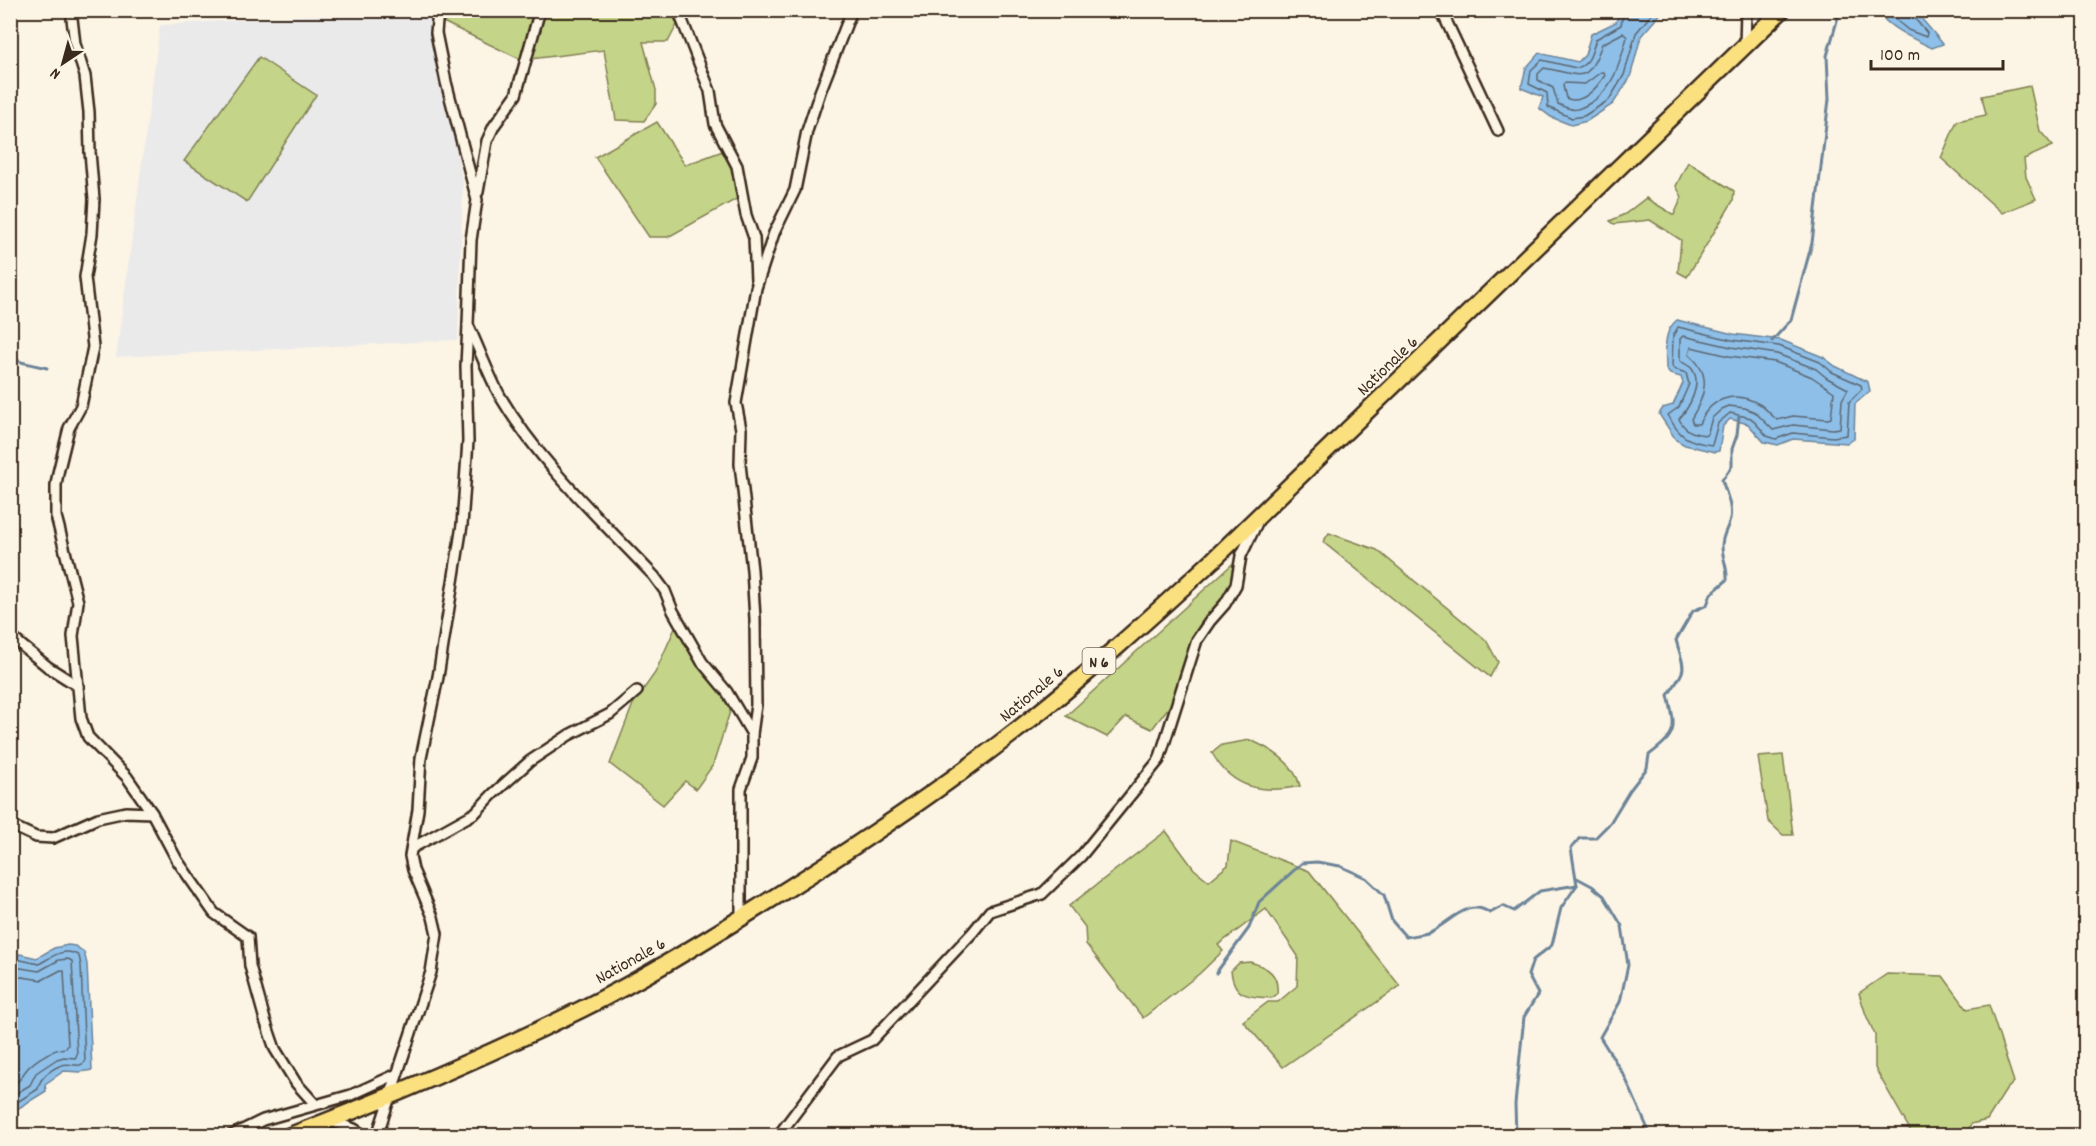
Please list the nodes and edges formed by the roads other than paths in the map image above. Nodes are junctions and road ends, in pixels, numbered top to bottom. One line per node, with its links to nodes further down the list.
1 (71, 10): 16 (street)
2 (438, 10): 11 (street)
3 (540, 10): 11 (street)
4 (678, 10): 12 (street)
5 (852, 10): 12 (street)
6 (1441, 10): 10 (street)
7 (1746, 10): 9 (street)
8 (1782, 10): 9 (main road, Nationale 6 / N 6)
9 (1745, 46): 14 (main road, Nationale 6 / N 6)
10 (1498, 131)
11 (477, 200): 13 (street)
12 (756, 288): 18 (street)
13 (468, 325): 18 (street); 21 (street)
14 (1262, 512): 22 (main road, Nationale 6 / N 6); 31 (street)
15 (10, 636): 16 (street)
16 (78, 686): 19 (street)
17 (637, 691): 21 (street)
18 (752, 734): 22 (street)
19 (152, 813): 20 (street); 25 (street)
20 (10, 825)
21 (412, 848): 23 (street)
22 (741, 918): 24 (main road, Nationale 6 / N 6)
23 (397, 1074): 24 (street); 25 (street)
24 (390, 1095): 26 (main road, Nationale 6 / N 6); 30 (street)
25 (315, 1104): 27 (street)
26 (328, 1121): 28 (main road, Nationale 6 / N 6); 29 (street)
27 (230, 1136)
28 (289, 1136)
29 (365, 1136)
30 (377, 1136)
31 (778, 1136)

